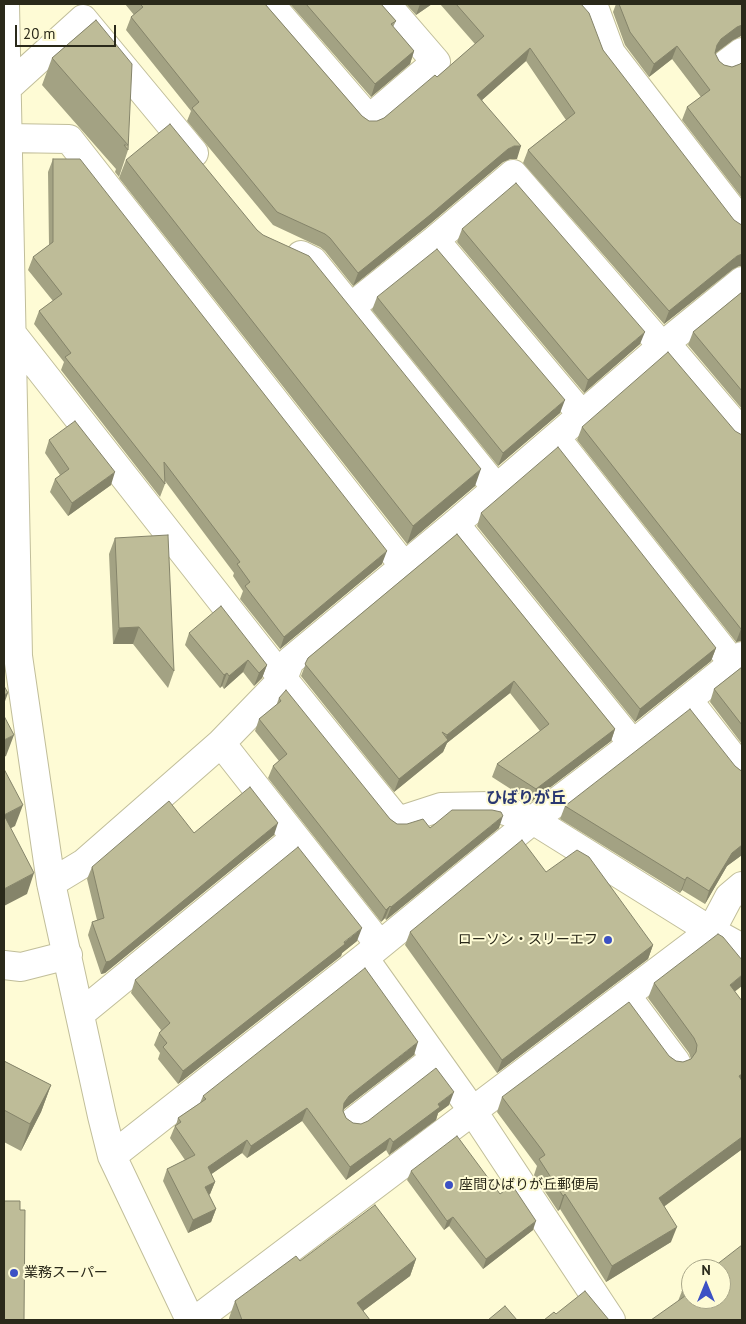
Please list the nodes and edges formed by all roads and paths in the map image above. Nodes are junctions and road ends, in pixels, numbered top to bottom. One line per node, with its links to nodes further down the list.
1 (5, 4): 5 (street)
2 (270, 4): 3 (street)
3 (386, 4)
4 (593, 4): 8 (street)
5 (7, 88): 6 (street); 7 (street)
6 (7, 138): 13 (street); 20 (street)
7 (207, 170)
8 (742, 222)
9 (435, 240): 12 (street); 14 (street); 15 (street)
10 (280, 246): 12 (street)
11 (742, 281): 14 (street)
12 (351, 307): 18 (street)
13 (8, 328): 22 (street); 29 (street)
14 (662, 346): 15 (street); 16 (street)
15 (582, 415): 17 (street)
16 (742, 433)
17 (556, 438): 18 (street); 21 (street)
18 (497, 488): 19 (street)
19 (455, 524): 20 (street); 25 (street)
20 (404, 566): 22 (street)
21 (738, 659): 23 (street)
22 (283, 679): 24 (street); 27 (street)
23 (688, 700): 25 (street); 26 (street)
24 (221, 743): 28 (street); 29 (street)
25 (633, 744): 27 (street)
26 (742, 769)
27 (533, 820): 31 (street); 33 (street)
28 (295, 838): 33 (street); 37 (street)
29 (52, 883): 34 (street)
30 (742, 886): 31 (street)
31 (711, 931): 32 (street); 36 (street)
32 (742, 948)
33 (372, 951): 38 (street); 42 (street)
34 (68, 955): 35 (street); 37 (street)
35 (4, 965)
36 (626, 995): 39 (street); 40 (street)
37 (80, 1014): 42 (street)
38 (435, 1058): 40 (street); 41 (street)
39 (676, 1062)
40 (472, 1110): 44 (street); 45 (street)
41 (354, 1121)
42 (112, 1156): 43 (street)
43 (190, 1320)
44 (196, 1320)
45 (611, 1320)

